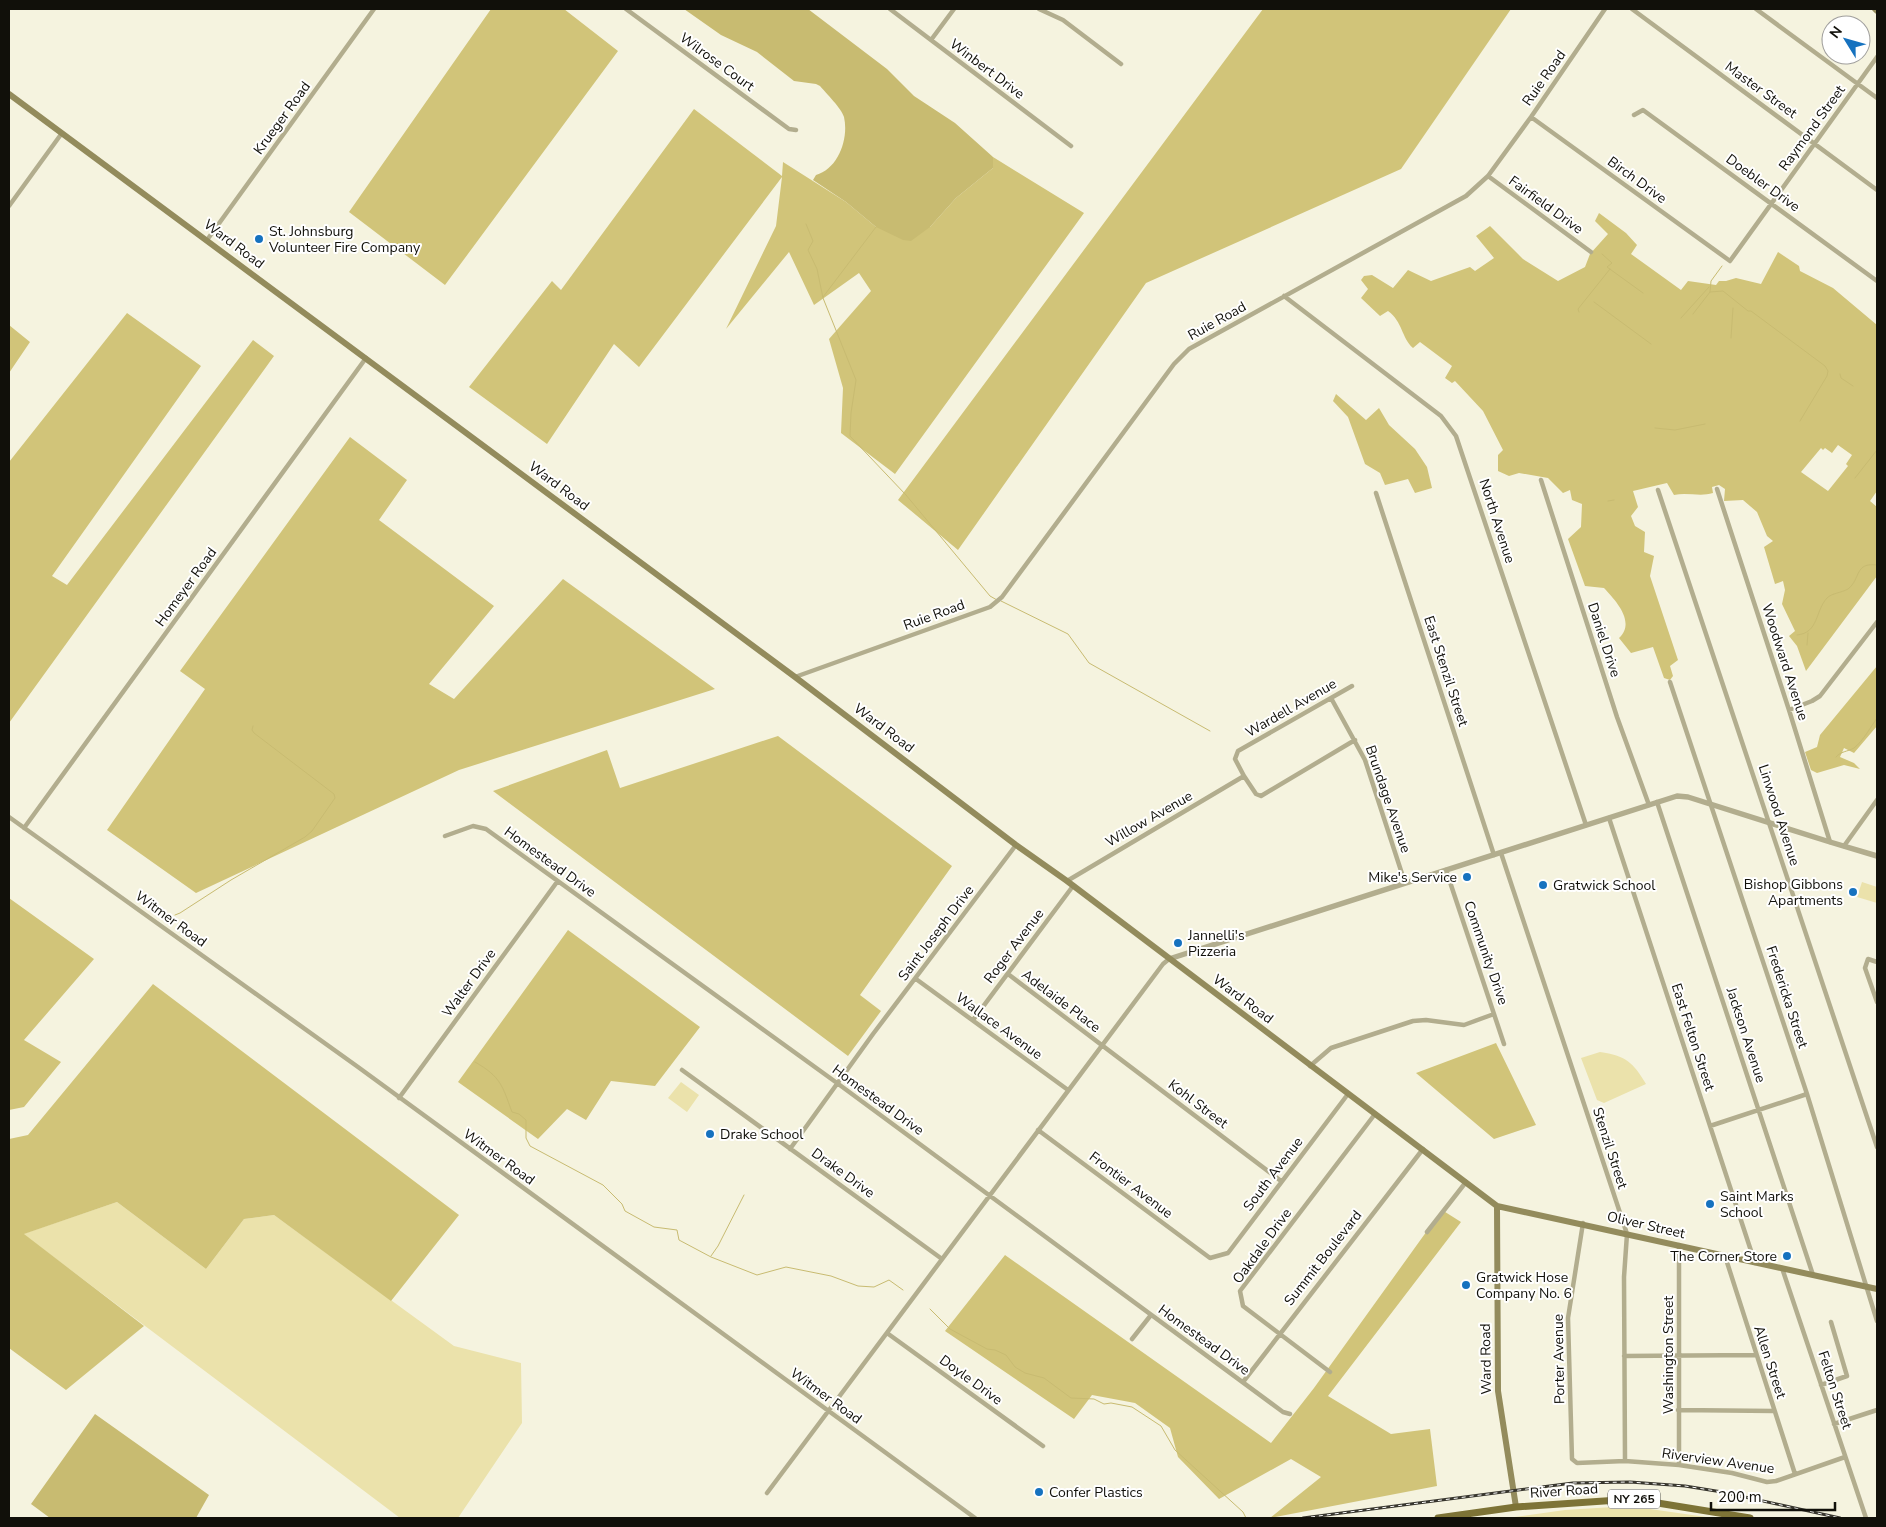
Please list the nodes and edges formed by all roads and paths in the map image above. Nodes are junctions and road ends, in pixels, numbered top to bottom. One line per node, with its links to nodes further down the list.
1 (374, 9): 25 (street, Krueger Road)
2 (626, 9): 17 (street, Wilrose Court)
3 (890, 9): 9 (street, Winbert Drive)
4 (954, 9): 9 (street)
5 (1038, 9): 11 (street)
6 (1605, 9): 16 (street, Ruie Road)
7 (1632, 9): 19 (street, Master Street)
8 (1756, 9): 12 (street)
9 (931, 40): 20 (street, Winbert Drive)
10 (1877, 56): 12 (street, Raymond Street)
11 (1121, 64)
12 (1857, 83): 14 (street); 19 (street, Raymond Street)
13 (9, 94): 18 (main road, Ward Road)
14 (1877, 98)
15 (1634, 115): 23 (street, Doebler Drive)
16 (1531, 117): 21 (street, Ruie Road); 27 (street, Birch Drive)
17 (796, 130)
18 (62, 133): 24 (street); 25 (main road, Ward Road)
19 (1814, 143): 22 (street, Master Street); 23 (street, Raymond Street)
20 (1071, 146)
21 (1488, 176): 26 (street, Fairfield Drive); 29 (street, Ruie Road)
22 (1877, 190)
23 (1771, 203): 27 (street, Raymond Street); 28 (street, Doebler Drive)
24 (9, 206)
25 (207, 240): 30 (main road, Ward Road)
26 (1591, 252)
27 (1730, 261)
28 (1877, 281)
29 (1284, 296): 36 (street, Ruie Road); 50 (street, North Avenue)
30 (366, 358): 36 (main road, Ward Road); 51 (street, Homeyer Road)
31 (1541, 480): 45 (street, Daniel Drive)
32 (1717, 489): 40 (street, Woodward Avenue)
33 (1658, 490): 49 (street, Linwood Avenue)
34 (1376, 493): 57 (street, East Stenzil Street)
35 (1877, 622): 40 (street)
36 (795, 677): 54 (main road, Ward Road)
37 (1670, 682): 46 (street, Fredericka Street)
38 (1352, 686): 39 (street, Wardell Avenue)
39 (1331, 698): 41 (street, Brundage Avenue); 42 (street, Wardell Avenue)
40 (1789, 710): 53 (street, Woodward Avenue)
41 (1355, 740): 42 (street); 61 (street, Brundage Avenue)
42 (1244, 776): 62 (street, Willow Avenue)
43 (1877, 800): 55 (street)
44 (1658, 802): 45 (street); 46 (street); 79 (street, Jackson Avenue)
45 (1649, 805): 48 (street)
46 (1712, 806): 49 (street); 77 (street, Fredericka Street)
47 (9, 817): 51 (street, Witmer Road)
48 (1609, 818): 50 (street); 81 (street, East Felton Street)
49 (1770, 823): 53 (street); 83 (street, Linwood Avenue)
50 (1586, 825): 56 (street)
51 (24, 828): 78 (street, Witmer Road)
52 (445, 836): 60 (street, Homestead Drive)
53 (1830, 842): 55 (street)
54 (1016, 845): 62 (main road, Ward Road); 66 (street, Saint Joseph Drive)
55 (1844, 846): 58 (street)
56 (1501, 853): 57 (street); 92 (street, Stenzil Street)
57 (1494, 855): 59 (street)
58 (1877, 856)
59 (1446, 870): 61 (street); 68 (street, Community Drive)
60 (557, 882): 74 (street, Homestead Drive); 78 (street, Walter Drive)
61 (1406, 883): 63 (street)
62 (1070, 884): 63 (main road, Ward Road); 65 (street, Roger Avenue)
63 (1169, 959): 71 (street); 72 (main road, Ward Road)
64 (1877, 962): 67 (street)
65 (1008, 974): 69 (street, Roger Avenue); 71 (street, Adelaide Place)
66 (916, 980): 69 (street, Wallace Avenue); 74 (street, Saint Joseph Drive)
67 (1877, 1002)
68 (1494, 1014): 70 (street, Community Drive); 72 (street)
69 (973, 1020): 75 (street, Wallace Avenue)
70 (1504, 1044)
71 (1102, 1045): 75 (street); 86 (street, Kohl Street)
72 (1310, 1066): 76 (main road, Ward Road)
73 (682, 1070): 84 (street, Drake Drive)
74 (837, 1084): 84 (street, Saint Joseph Drive); 88 (street, Homestead Drive)
75 (1068, 1090): 82 (street)
76 (1348, 1094): 80 (main road, Ward Road); 86 (street, South Avenue)
77 (1807, 1094): 79 (street); 100 (street, Fredericka Street)
78 (399, 1098): 116 (street, Witmer Road)
79 (1759, 1111): 81 (street); 99 (street, Jackson Avenue)
80 (1376, 1114): 85 (main road, Ward Road); 106 (street, Oakdale Drive)
81 (1710, 1126): 97 (street, East Felton Street)
82 (1038, 1130): 88 (street); 95 (street, Frontier Avenue)
83 (1877, 1147)
84 (790, 1149): 96 (street, Drake Drive)
85 (1422, 1149): 87 (main road, Ward Road); 106 (street, Summit Boulevard)
86 (1281, 1181): 95 (street, South Avenue)
87 (1466, 1182): 89 (main road, Ward Road); 91 (street)
88 (989, 1196): 96 (street); 102 (street, Homestead Drive)
89 (1497, 1206): 90 (main road, Oliver Street); 127 (main road, Ward Road)
90 (1582, 1223): 92 (main road, Oliver Street); 123 (street, Porter Avenue)
91 (1427, 1232)
92 (1627, 1234): 93 (main road, Oliver Street); 109 (street, Stenzil Street)
93 (1678, 1245): 94 (main road, Oliver Street); 110 (street, Washington Street)
94 (1725, 1256): 97 (main road, Oliver Street); 108 (street, Allen Street)
95 (1210, 1258)
96 (942, 1259): 105 (street)
97 (1755, 1263): 98 (main road, Oliver Street)
98 (1782, 1268): 99 (main road, Oliver Street); 113 (street, Felton Street)
99 (1813, 1275): 100 (main road, Oliver Street)
100 (1866, 1287): 101 (main road, Oliver Street); 103 (street, Fredericka Street)
101 (1877, 1289)
102 (1151, 1315): 107 (street); 112 (street, Homestead Drive)
103 (1877, 1321)
104 (1831, 1322): 113 (street)
105 (887, 1332): 116 (street); 120 (street, Doyle Drive)
106 (1279, 1334): 111 (street, Oakdale Drive); 112 (street, Summit Boulevard)
107 (1132, 1339)
108 (1756, 1355): 110 (street); 117 (street, Allen Street)
109 (1624, 1356): 110 (street); 122 (street, Stenzil Street)
110 (1680, 1356): 114 (street, Washington Street)
111 (1330, 1372)
112 (1243, 1382): 118 (street, Homestead Drive)
113 (1821, 1385): 119 (street, Felton Street)
114 (1678, 1410): 117 (street); 124 (street, Washington Street)
115 (1877, 1410): 119 (street)
116 (828, 1411): 126 (street); 128 (street, Witmer Road)
117 (1774, 1411): 125 (street, Allen Street)
118 (1290, 1414)
119 (1834, 1424): 121 (street, Felton Street)
120 (1043, 1446)
121 (1845, 1457): 125 (street, Riverview Avenue); 131 (street, Felton Street)
122 (1625, 1462): 123 (street, Riverview Avenue); 124 (street, Riverview Avenue)
123 (1577, 1463)
124 (1679, 1465): 125 (street, Riverview Avenue)
125 (1795, 1474)
126 (767, 1493)
127 (1516, 1507): 129 (main road, River Road / NY 265); 130 (main road, River Road / NY 265)
128 (975, 1518)
129 (1438, 1518)
130 (1750, 1518)
131 (1866, 1518)

